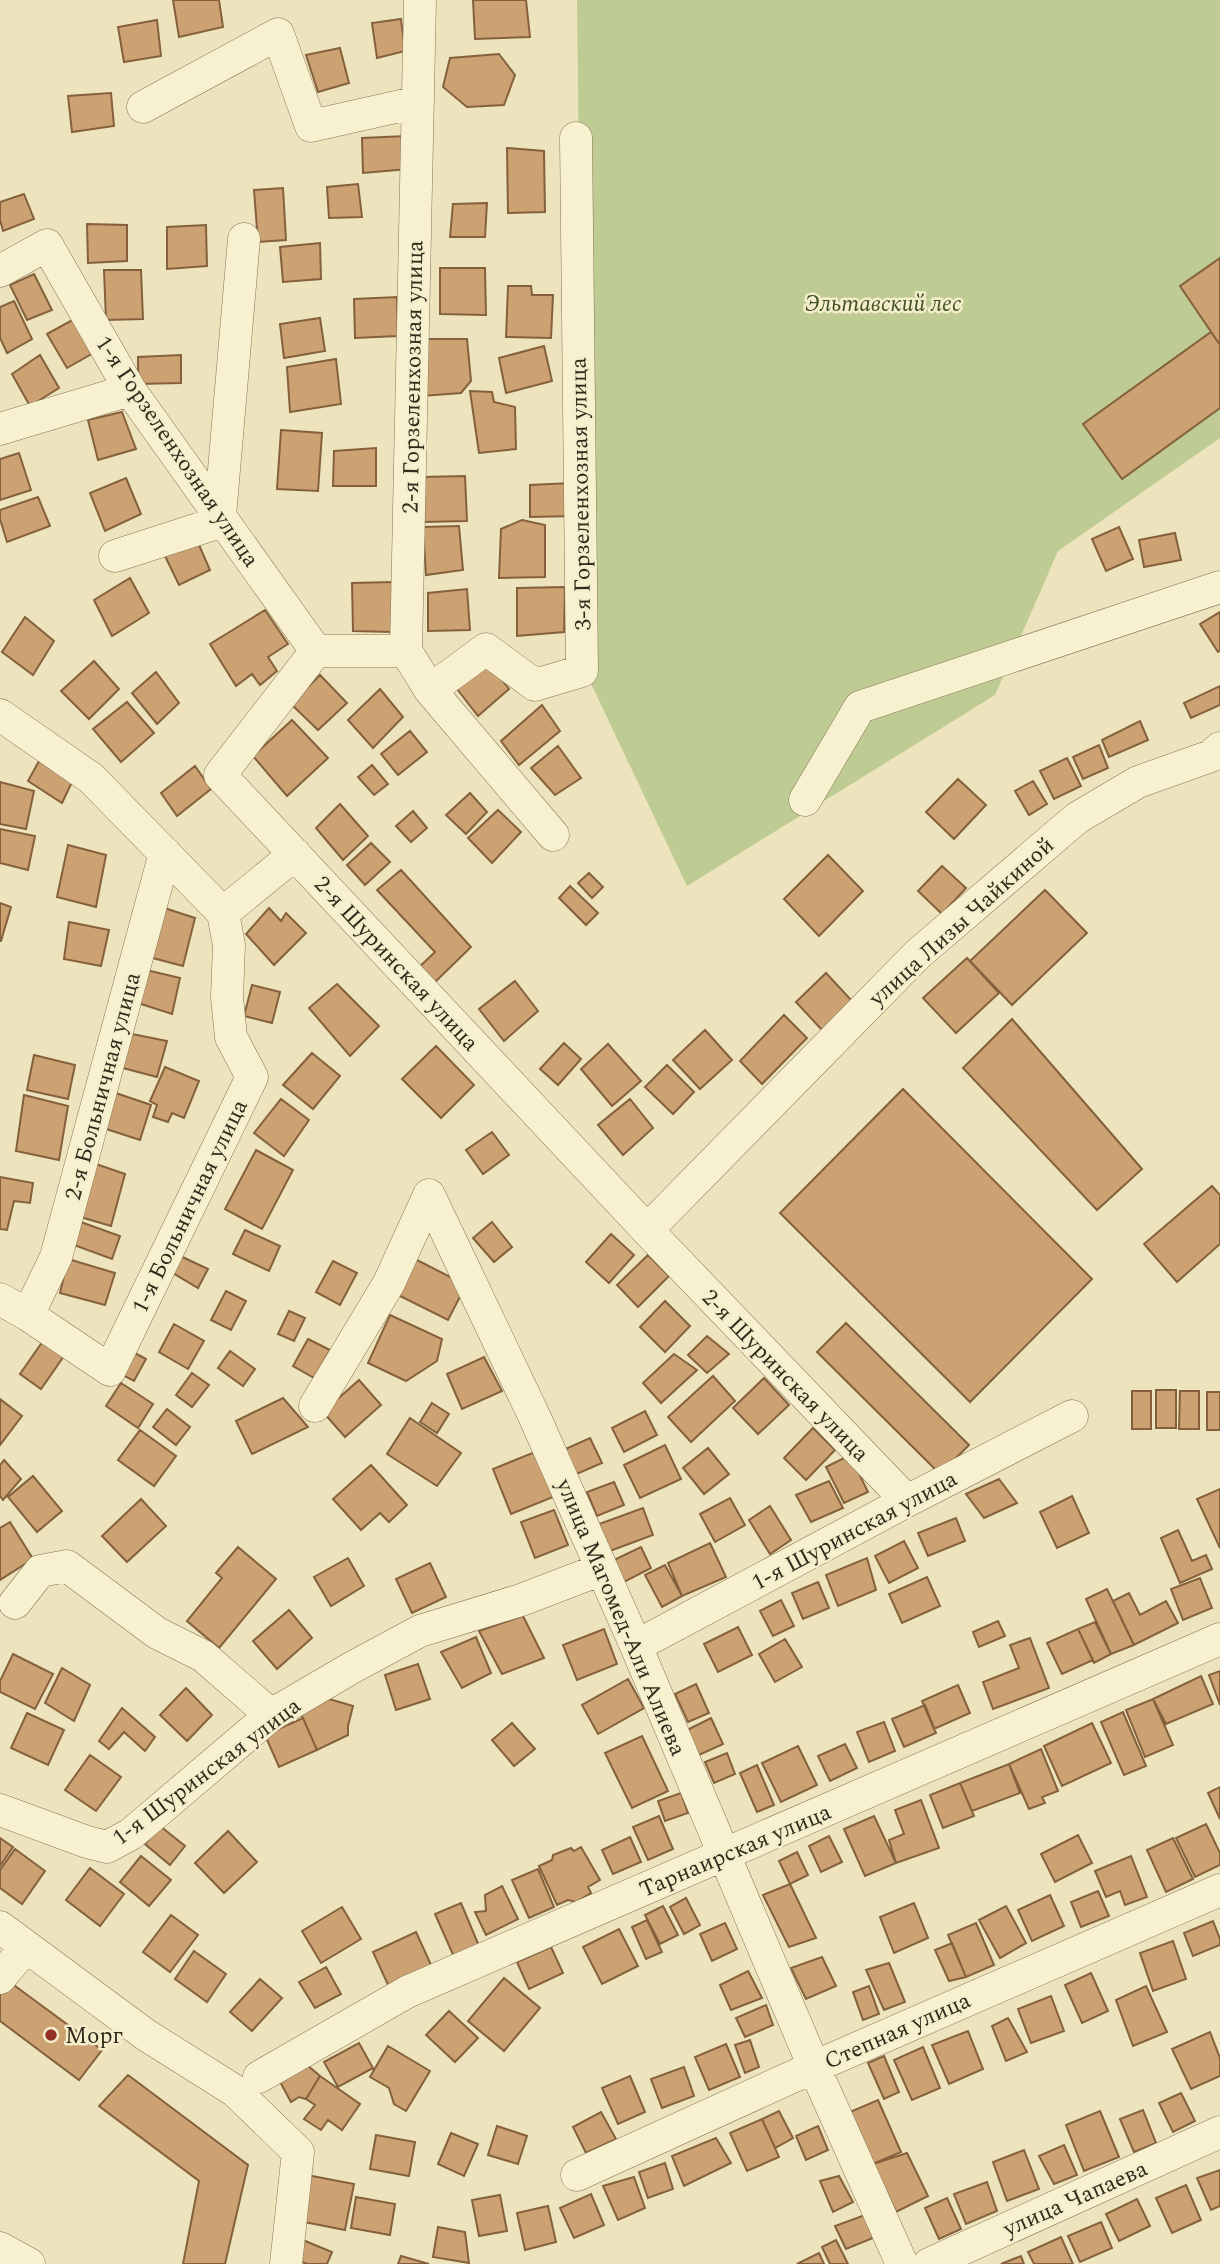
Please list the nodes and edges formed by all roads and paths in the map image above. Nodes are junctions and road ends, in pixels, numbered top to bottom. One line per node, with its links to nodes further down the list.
1 (420, 0): 2 (street, 2-я Горзеленхозная улица)
2 (418, 102): 3 (street); 12 (street, 2-я Горзеленхозная улица)
3 (143, 107)
4 (576, 138): 14 (street, 3-я Горзеленхозная улица)
5 (244, 239): 9 (street)
6 (0, 271): 7 (street, 1-я Горзеленхозная улица)
7 (130, 390): 8 (street); 9 (street, 1-я Горзеленхозная улица)
8 (0, 429)
9 (221, 519): 10 (street); 13 (street, 1-я Горзеленхозная улица)
10 (115, 556)
11 (1220, 587): 17 (street)
12 (406, 651): 13 (street); 14 (street)
13 (316, 652): 20 (street, 2-я Шуринская улица)
14 (430, 690): 18 (street)
15 (1, 720): 19 (street)
16 (1220, 748): 22 (street, улица Лизы Чайкиной)
17 (805, 800)
18 (553, 835)
19 (165, 853): 21 (street); 24 (street, 2-я Больничная улица)
20 (295, 854): 21 (street); 22 (street, 2-я Шуринская улица)
21 (223, 913): 24 (street, 1-я Больничная улица)
22 (647, 1230): 27 (street, 2-я Шуринская улица)
23 (0, 1299): 24 (street, 1-я Больничная улица)
24 (28, 1315)
25 (315, 1406): 28 (street, улица Магомед-Али Алиева)
26 (1072, 1416): 27 (street, 1-я Шуринская улица)
27 (906, 1501): 31 (street, 1-я Шуринская улица)
28 (602, 1569): 31 (street, улица Магомед-Али Алиева); 32 (street, 1-я Шуринская улица)
29 (15, 1603): 32 (street)
30 (1220, 1639): 34 (street, Тарнаирская улица)
31 (636, 1646): 34 (street, улица Магомед-Али Алиева)
32 (271, 1715): 33 (street, 1-я Шуринская улица)
33 (0, 1810)
34 (723, 1854): 39 (street, улица Магомед-Али Алиева); 40 (street, Тарнаирская улица)
35 (1220, 1890): 39 (street, Степная улица)
36 (0, 1927): 37 (street)
37 (26, 1947): 38 (street); 45 (street)
38 (0, 1979)
39 (814, 2067): 42 (street, Степная улица); 46 (street, улица Магомед-Али Алиева)
40 (259, 2077)
41 (1220, 2132): 47 (street, улица Чапаева)
42 (577, 2175)
43 (0, 2248): 44 (street)
44 (29, 2264)
45 (286, 2264)
46 (902, 2264)
47 (929, 2264)

